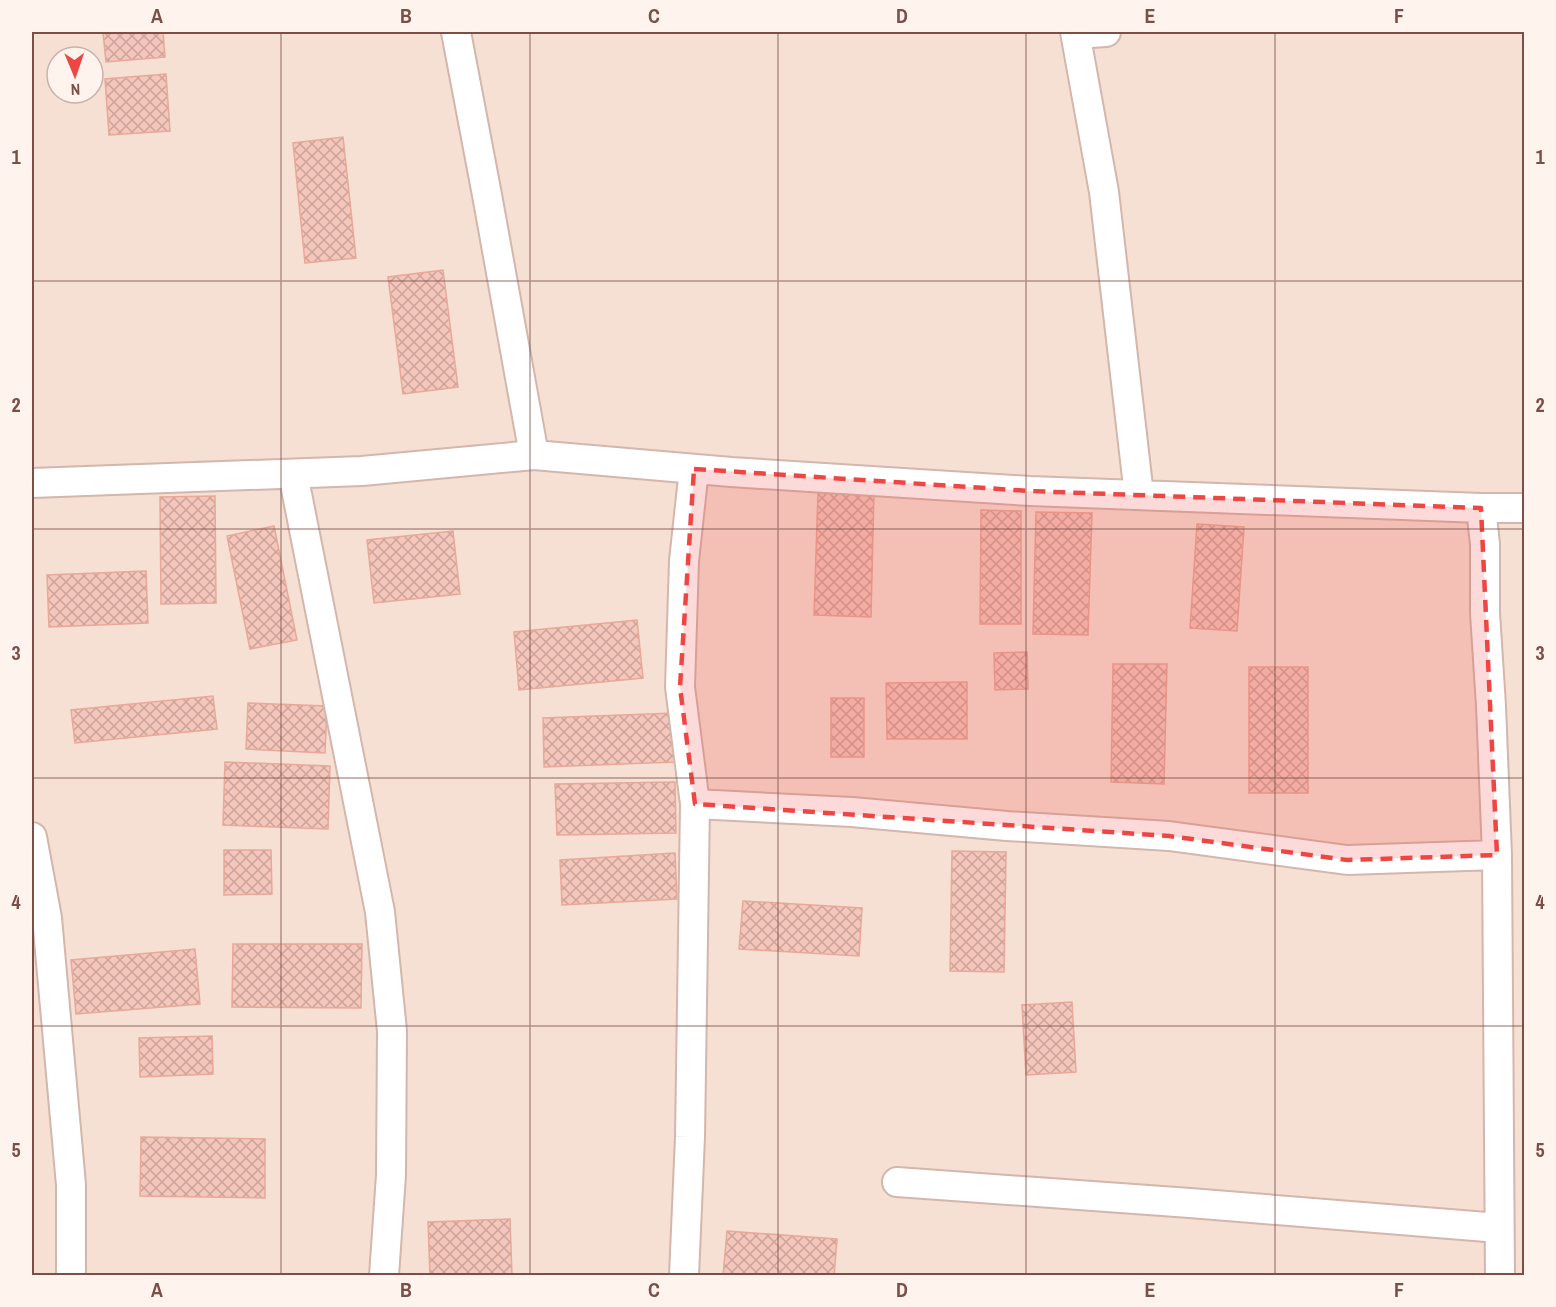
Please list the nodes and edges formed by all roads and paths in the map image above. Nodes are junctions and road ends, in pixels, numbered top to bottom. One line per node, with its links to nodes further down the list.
1 (456, 32): 4 (street)
2 (1106, 32): 3 (street)
3 (1075, 33): 8 (street)
4 (534, 455): 5 (street); 6 (street)
5 (694, 469): 8 (street); 11 (street)
6 (293, 474): 7 (street); 17 (street)
7 (32, 483)
8 (1139, 495): 9 (street)
9 (1481, 508): 10 (street); 13 (street)
10 (1524, 508)
11 (695, 804): 13 (street); 18 (street)
12 (32, 837): 16 (street)
13 (1497, 855): 15 (street)
14 (897, 1182): 15 (street)
15 (1499, 1228): 19 (street)
16 (71, 1275)
17 (384, 1275)
18 (684, 1275)
19 (1500, 1275)

